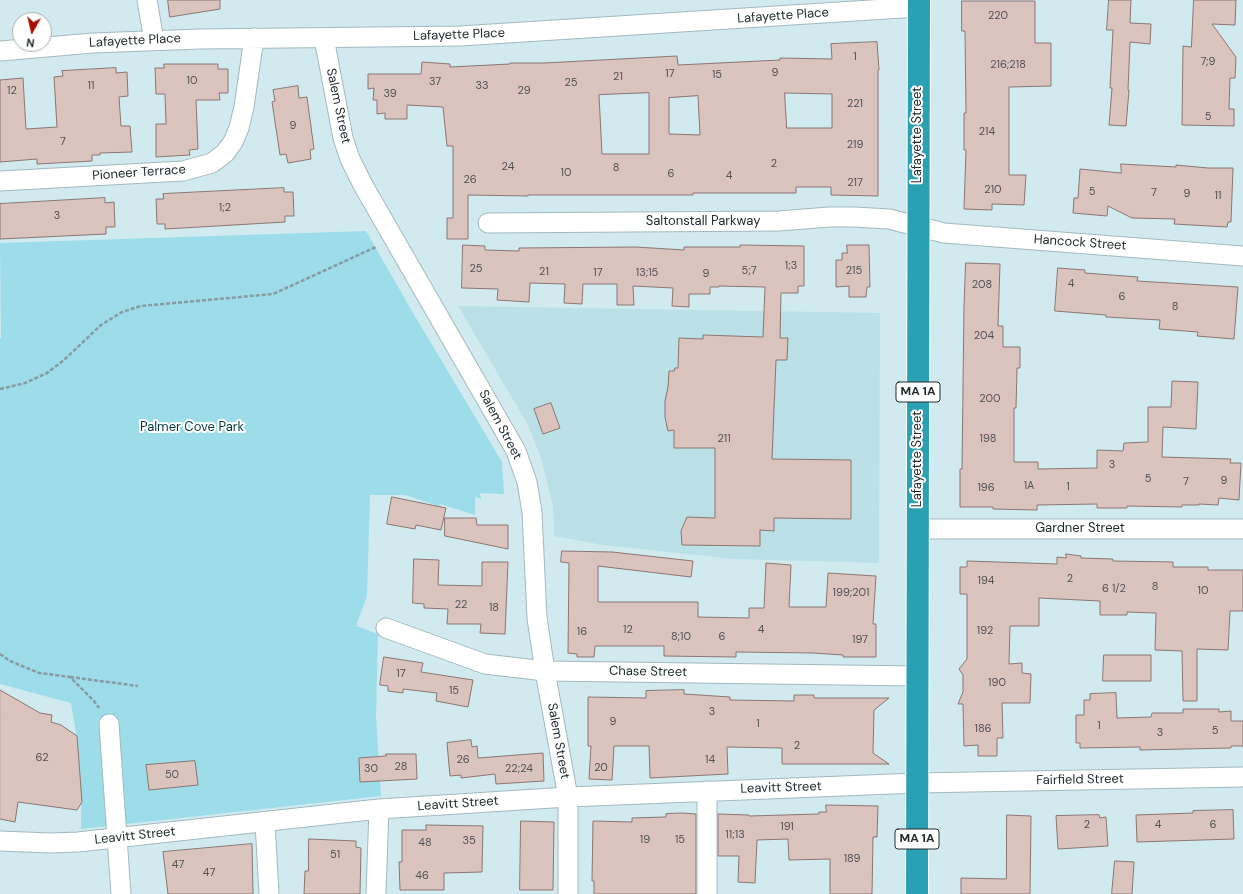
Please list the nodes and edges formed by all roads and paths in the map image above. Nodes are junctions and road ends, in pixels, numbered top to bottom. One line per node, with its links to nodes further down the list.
1 (147, 0): 5 (street)
2 (918, 4): 4 (street, Lafayette Place); 9 (highway, Lafayette Street / MA 1A)
3 (254, 38): 4 (street, Lafayette Place); 5 (street, Lafayette Place); 7 (street, Pioneer Terrace)
4 (324, 38): 17 (street, Salem Street)
5 (154, 40): 6 (street, Lafayette Place)
6 (0, 51)
7 (0, 181)
8 (488, 223): 9 (street, Saltonstall Parkway)
9 (918, 226): 11 (street, Hancock Street); 13 (highway, Lafayette Street / MA 1A)
10 (376, 247): 12 (path)
11 (1243, 256)
12 (0, 389)
13 (917, 529): 14 (street, Gardner Street); 18 (highway, Lafayette Street / MA 1A)
14 (1243, 529)
15 (386, 628): 17 (street, Chase Street)
16 (0, 654): 19 (path)
17 (545, 671): 18 (street, Chase Street); 25 (street, Salem Street)
18 (917, 676): 23 (highway, Lafayette Street / MA 1A)
19 (70, 677): 20 (path); 21 (path)
20 (138, 686)
21 (109, 724): 28 (street)
22 (1243, 777): 23 (street, Fairfield Street)
23 (917, 783): 24 (street, Leavitt Street); 35 (highway, Lafayette Street / MA 1A)
24 (707, 791): 25 (street, Leavitt Street); 34 (street)
25 (568, 797): 26 (street, Leavitt Street); 33 (street, Salem Street)
26 (379, 809): 27 (street, Leavitt Street); 32 (street)
27 (265, 822): 28 (street, Leavitt Street); 31 (street)
28 (117, 838): 29 (street, Leavitt Street); 30 (street)
29 (0, 841)
30 (121, 894)
31 (269, 894)
32 (376, 894)
33 (568, 894)
34 (707, 894)
35 (917, 894)

